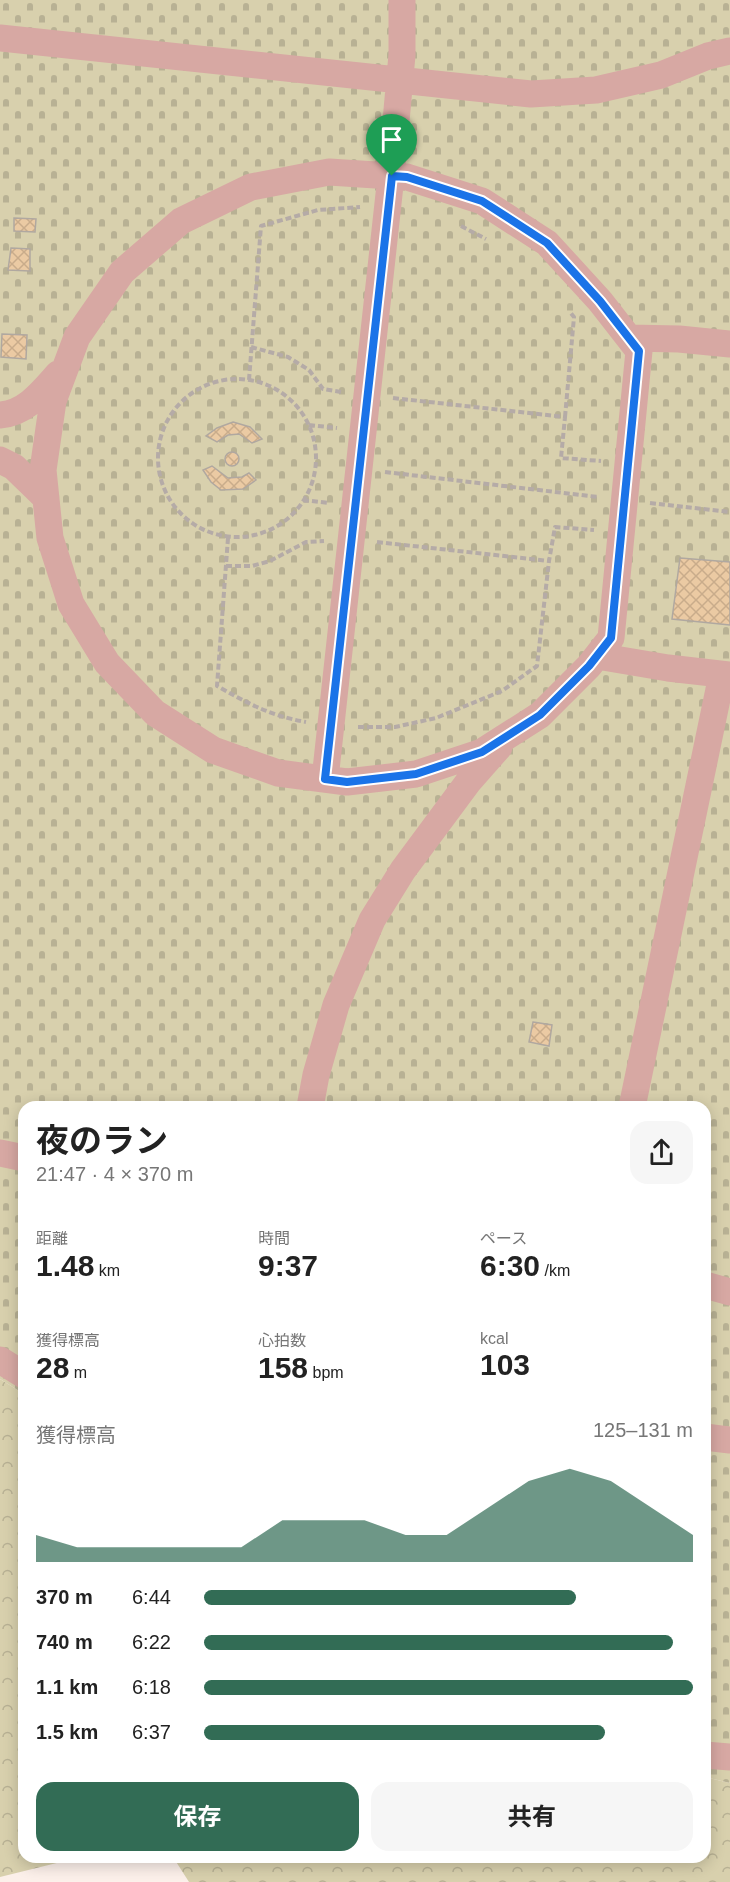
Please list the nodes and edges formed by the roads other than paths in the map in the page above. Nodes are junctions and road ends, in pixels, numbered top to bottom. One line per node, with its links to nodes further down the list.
1 (402, 0): 4 (lane)
2 (0, 38): 4 (lane)
3 (730, 51): 4 (lane)
4 (400, 81): 5 (lane)
5 (392, 176): 6 (lane); 8 (lane); 15 (lane)
6 (629, 338): 7 (lane); 12 (lane)
7 (730, 344)
8 (66, 365): 9 (lane); 11 (lane)
9 (0, 416)
10 (0, 460): 11 (lane)
11 (46, 498): 15 (lane)
12 (597, 656): 13 (lane); 14 (lane)
13 (726, 675): 17 (lane)
14 (513, 732): 15 (lane); 16 (lane)
15 (325, 779)
16 (311, 1101)
17 (633, 1101)
18 (0, 1153): 19 (lane)
19 (18, 1157)
20 (711, 1287): 21 (lane)
21 (730, 1292)
22 (0, 1360): 23 (lane)
23 (18, 1371)
24 (711, 1438): 25 (lane)
25 (730, 1440)
26 (711, 1755): 27 (lane)
27 (730, 1757)

